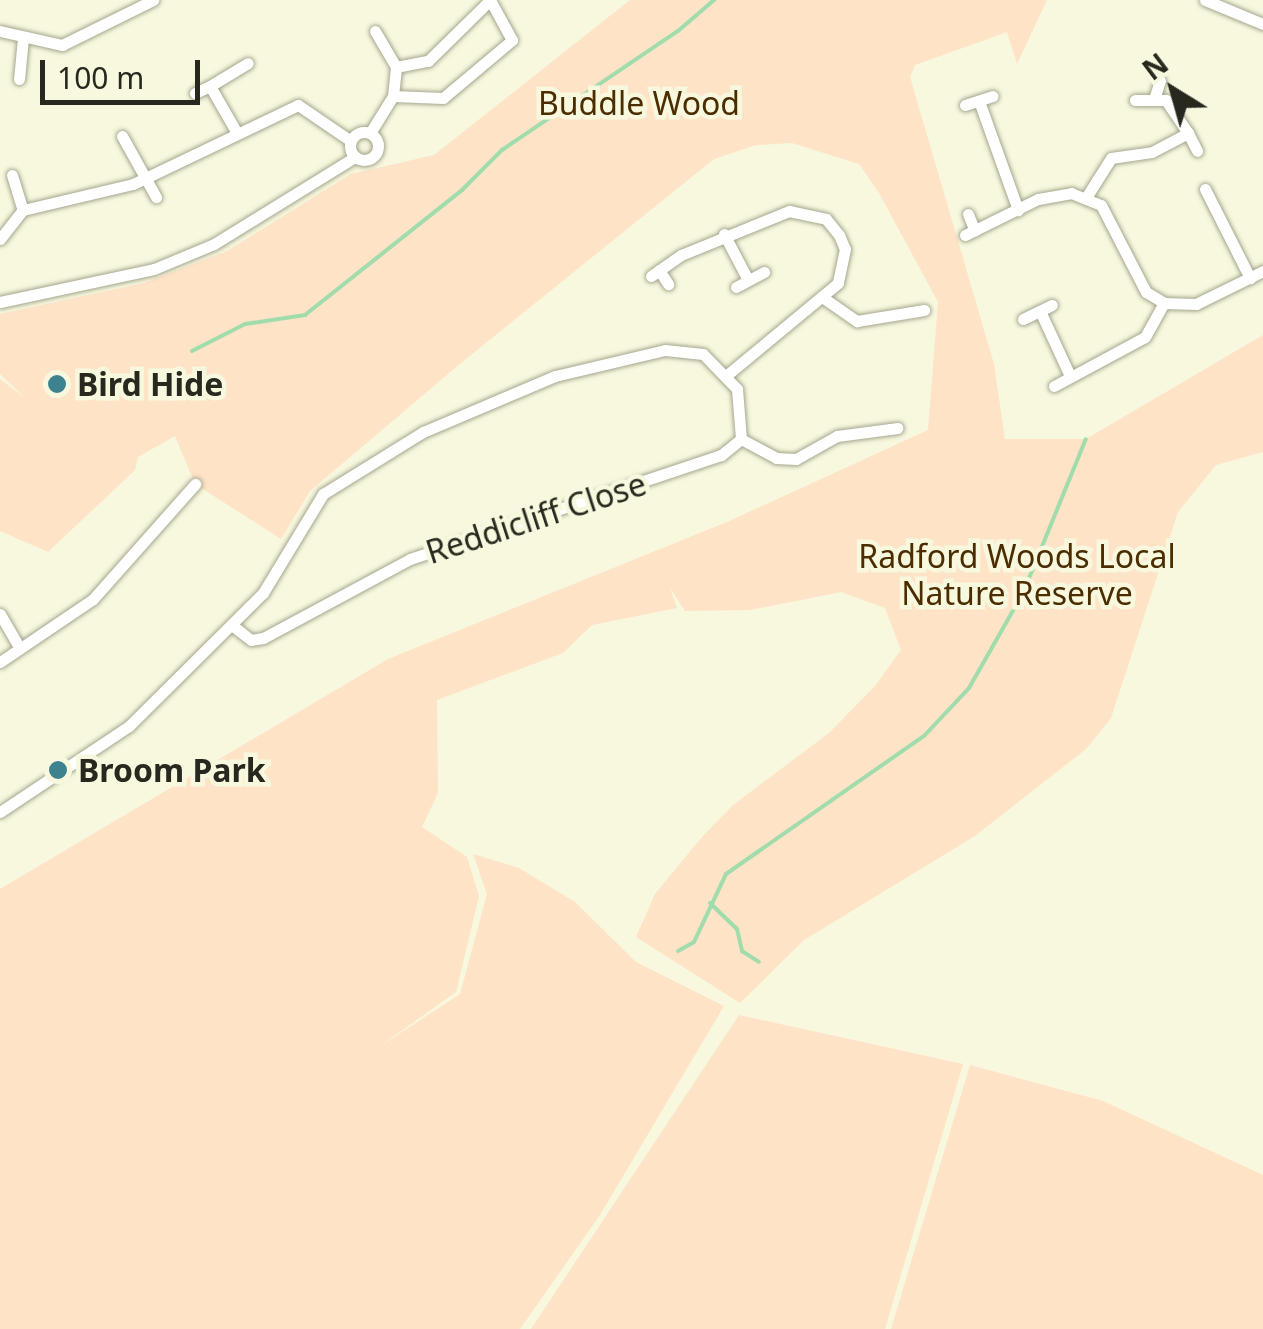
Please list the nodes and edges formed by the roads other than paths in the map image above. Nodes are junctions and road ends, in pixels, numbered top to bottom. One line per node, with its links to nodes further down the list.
1 (154, 0): 7 (street)
2 (1205, 0): 4 (street)
3 (489, 1): 9 (street); 14 (street)
4 (1263, 24)
5 (0, 31): 7 (street)
6 (375, 31): 9 (street)
7 (22, 38): 10 (street)
8 (248, 62): 12 (street)
9 (396, 67): 14 (street)
10 (20, 79)
11 (1160, 81): 16 (street)
12 (210, 86): 13 (street); 20 (street)
13 (194, 93)
14 (392, 96): 21 (street)
15 (993, 96): 18 (street)
16 (1155, 96): 17 (street); 22 (street)
17 (1135, 100)
18 (979, 101): 19 (street); 33 (street)
19 (965, 105)
20 (237, 133): 24 (street); 28 (street)
21 (370, 133): 24 (street); 26 (street)
22 (1188, 133): 25 (street); 30 (street)
23 (122, 136): 28 (street)
24 (350, 141): 26 (street)
25 (1197, 151)
26 (355, 157): 42 (street)
27 (12, 175): 32 (street)
28 (146, 177): 31 (street); 32 (street)
29 (1212, 194): 39 (street)
30 (1088, 196): 33 (street); 43 (street)
31 (156, 198)
32 (23, 210): 36 (street)
33 (1018, 210): 34 (street)
34 (968, 214)
35 (724, 234): 38 (street); 40 (street); 41 (street)
36 (0, 239)
37 (1263, 271): 39 (street)
38 (764, 272)
39 (1250, 278): 43 (street)
40 (668, 284)
41 (825, 299): 45 (street); 48 (street)
42 (0, 302)
43 (1164, 303): 49 (street)
44 (1052, 305): 46 (street)
45 (924, 310)
46 (1040, 311): 47 (street); 49 (street)
47 (1023, 319)
48 (728, 374): 52 (street); 55 (street)
49 (1070, 376): 50 (street)
50 (1054, 386)
51 (897, 428): 52 (street)
52 (741, 439): 55 (street, Reddicliff Close)
53 (195, 484): 56 (street)
54 (0, 614): 56 (street)
55 (234, 626): 58 (street)
56 (20, 648): 57 (street)
57 (0, 662)
58 (0, 812)

